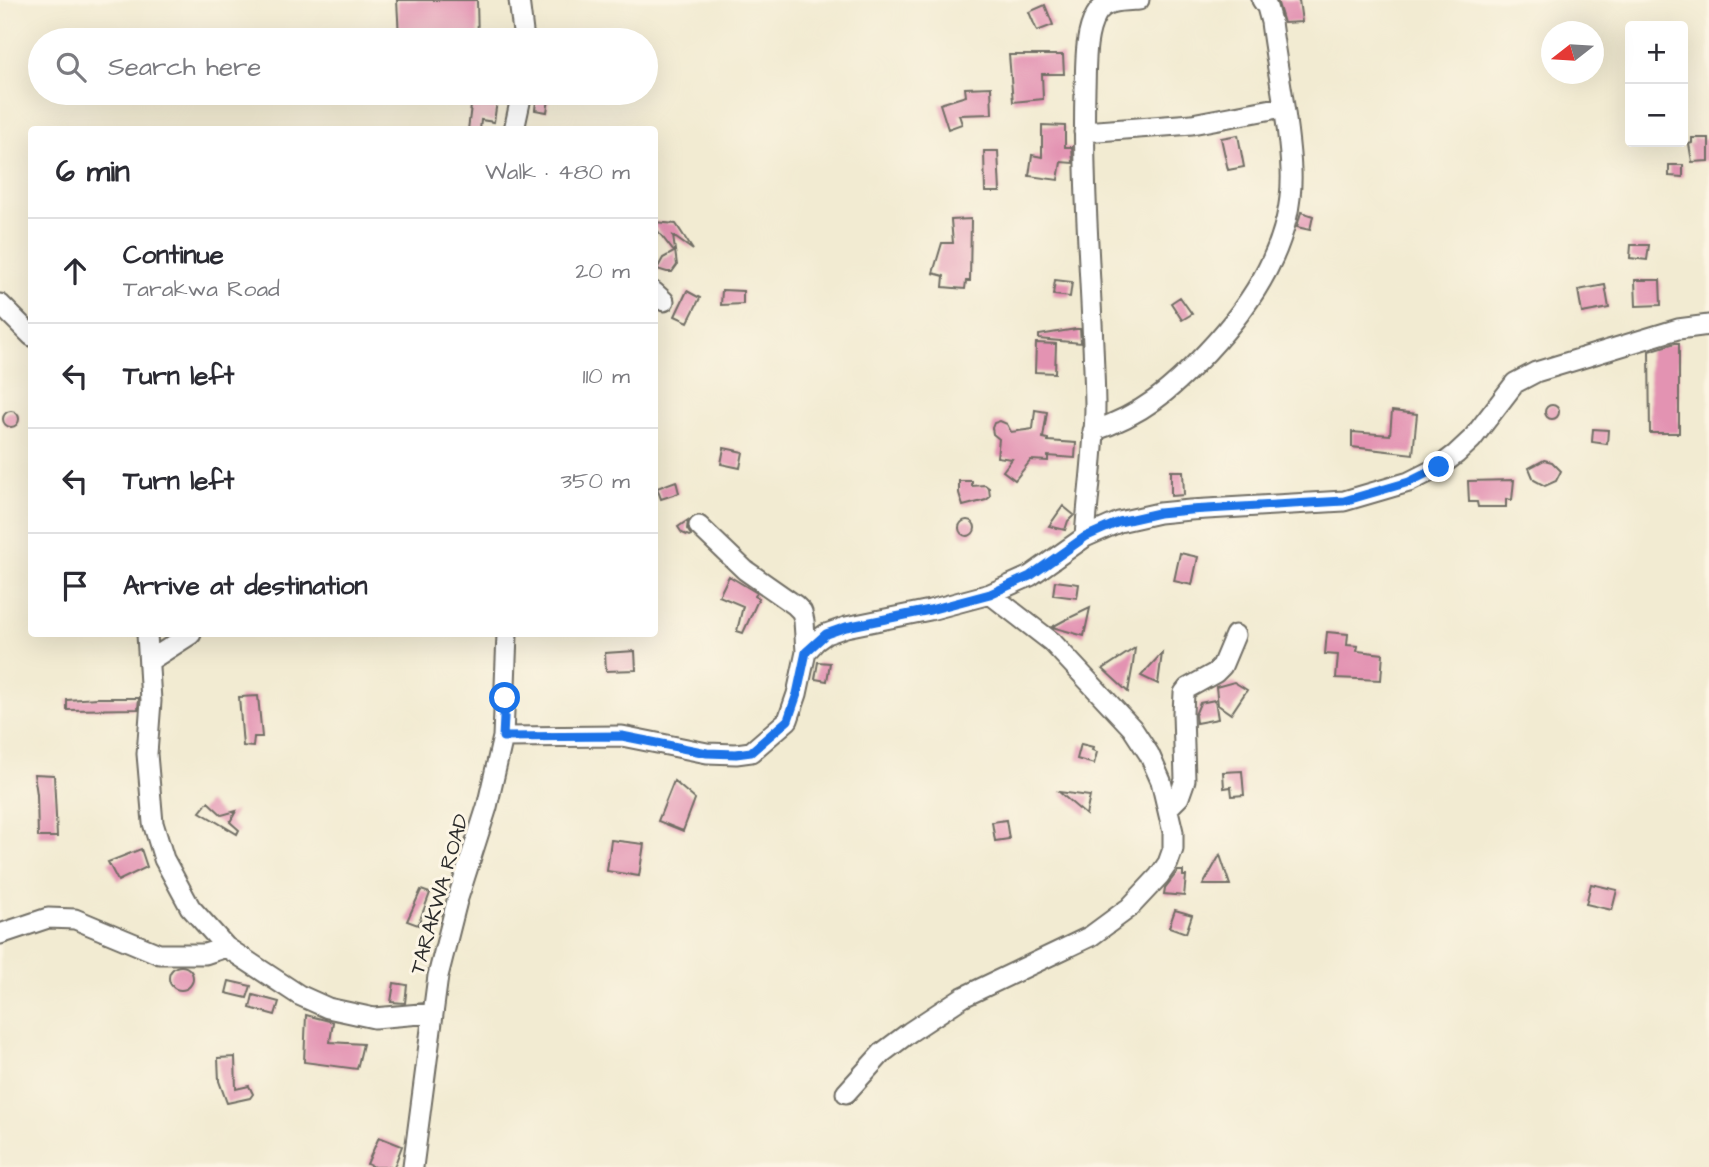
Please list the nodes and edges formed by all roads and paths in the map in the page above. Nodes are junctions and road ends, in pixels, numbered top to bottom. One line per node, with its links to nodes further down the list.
1 (519, 0): 4 (street)
2 (1139, 0): 8 (street)
3 (1262, 0): 6 (street)
4 (522, 28)
5 (519, 105): 7 (street)
6 (1283, 107): 8 (street); 12 (street)
7 (515, 126)
8 (1084, 132): 12 (street)
9 (0, 304): 11 (street)
10 (1709, 325): 14 (street)
11 (28, 332)
12 (1093, 431): 14 (street)
13 (699, 526): 20 (street)
14 (1085, 537): 15 (street)
15 (990, 594): 20 (street); 23 (street)
16 (1235, 635): 23 (street)
17 (147, 637): 21 (street)
18 (186, 637): 21 (street)
19 (507, 637): 22 (street, TARAKWA ROAD)
20 (806, 652): 22 (street)
21 (149, 661): 25 (street)
22 (503, 737): 26 (street, TARAKWA ROAD)
23 (1169, 807): 27 (street)
24 (0, 934): 25 (street)
25 (226, 947): 26 (street)
26 (432, 1013): 28 (street, TARAKWA ROAD)
27 (846, 1093)
28 (413, 1167)

